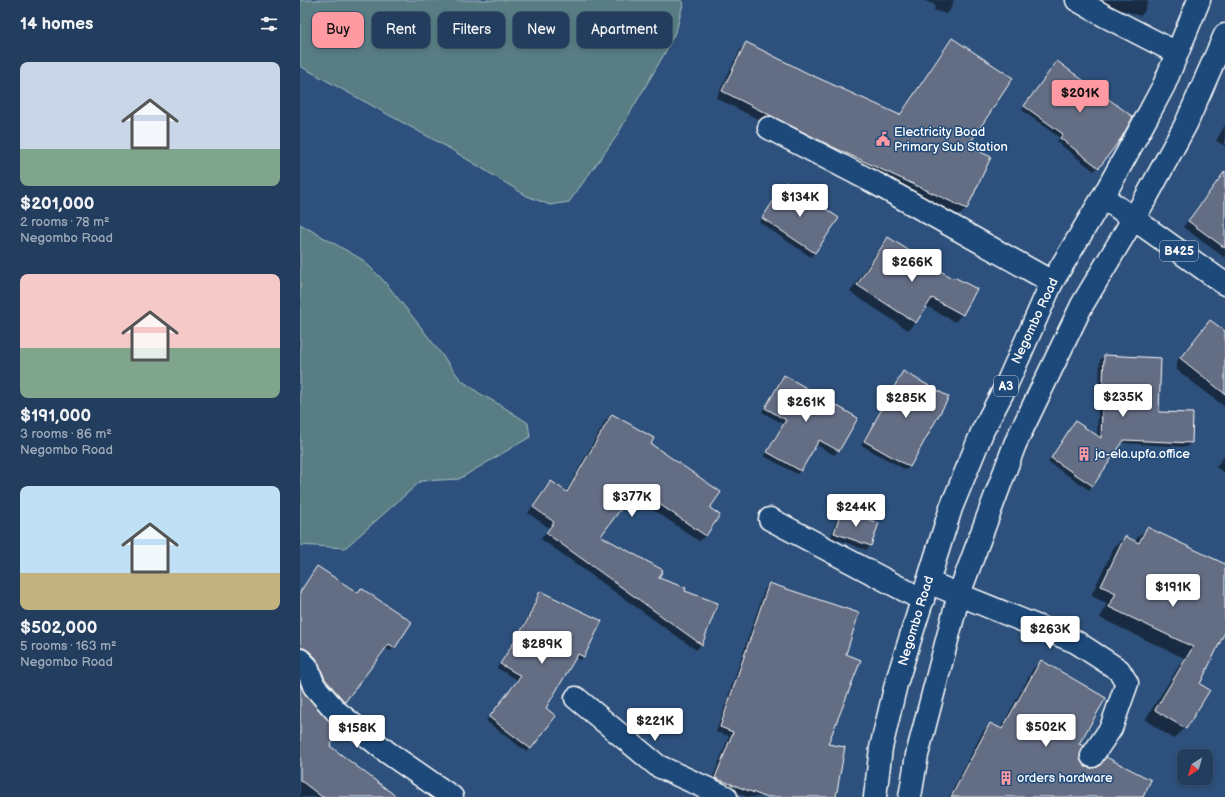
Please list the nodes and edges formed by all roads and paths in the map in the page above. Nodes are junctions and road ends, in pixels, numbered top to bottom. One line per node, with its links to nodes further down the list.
1 (1077, 0): 4 (main road)
2 (1199, 0): 4 (main road, Negombo Road / A3)
3 (1225, 35): 7 (main road, A3)
4 (1177, 53): 6 (main road, Negombo Road / A3)
5 (769, 128): 8 (main road)
6 (1103, 197): 7 (main road); 8 (main road, Negombo Road / A3)
7 (1133, 219): 9 (main road, B425); 12 (main road, A3)
8 (1052, 282): 11 (main road, Negombo Road / A3)
9 (1225, 284)
10 (770, 519): 11 (main road)
11 (925, 591): 12 (main road); 18 (main road, Negombo Road / A3)
12 (959, 594): 15 (main road); 19 (main road, A3)
13 (300, 660): 16 (main road)
14 (576, 698): 17 (main road)
15 (1092, 756)
16 (452, 797)
17 (726, 797)
18 (875, 797)
19 (910, 797)

